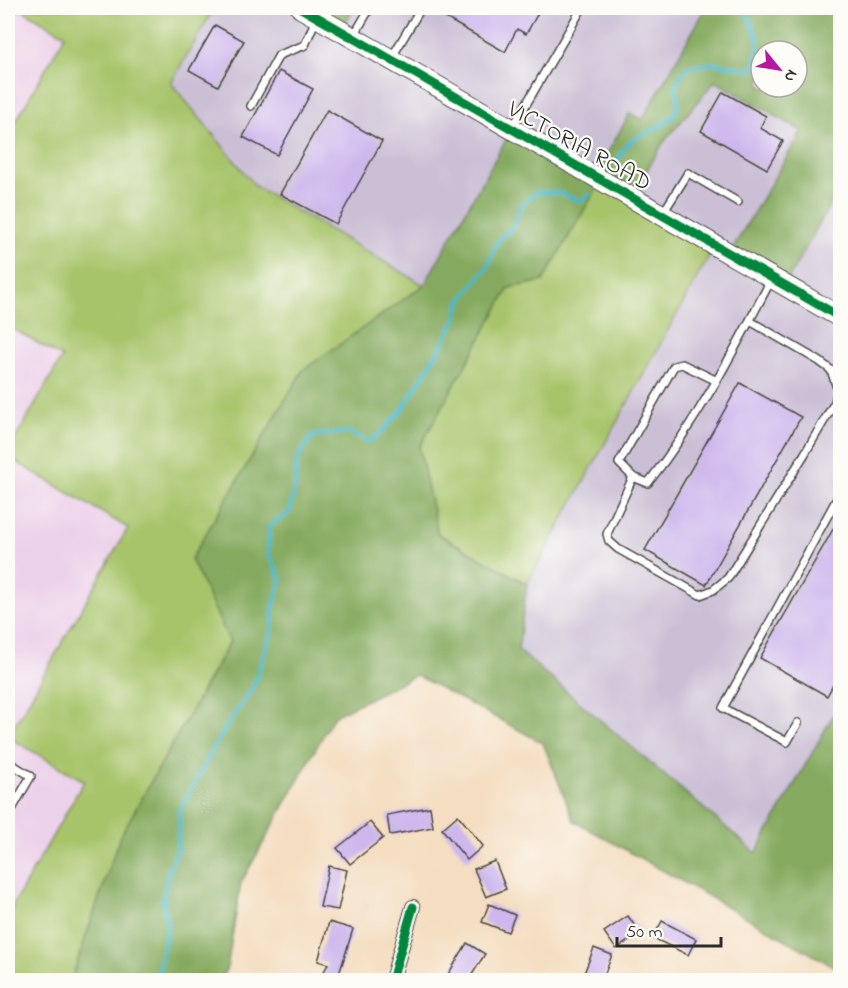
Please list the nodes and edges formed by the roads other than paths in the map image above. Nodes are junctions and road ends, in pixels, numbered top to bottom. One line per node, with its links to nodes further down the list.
1 (370, 8): 5 (lane)
2 (422, 8): 6 (lane)
3 (582, 8): 8 (lane)
4 (309, 12): 5 (street, VICTORIA ROAD); 7 (lane)
5 (353, 38): 6 (street, VICTORIA ROAD)
6 (391, 60): 8 (street, VICTORIA ROAD)
7 (251, 106)
8 (512, 129): 10 (street, VICTORIA ROAD)
9 (738, 202): 10 (lane)
10 (663, 214): 11 (street, VICTORIA ROAD)
11 (772, 278): 12 (street, VICTORIA ROAD); 13 (lane)
12 (840, 317)
13 (750, 321): 14 (lane); 15 (lane)
14 (717, 381): 15 (lane); 15 (lane)
15 (633, 477)
16 (840, 493): 17 (lane)
17 (798, 723)
18 (8, 762): 19 (lane)
19 (8, 816)
20 (413, 908): 21 (street)
21 (392, 981)

